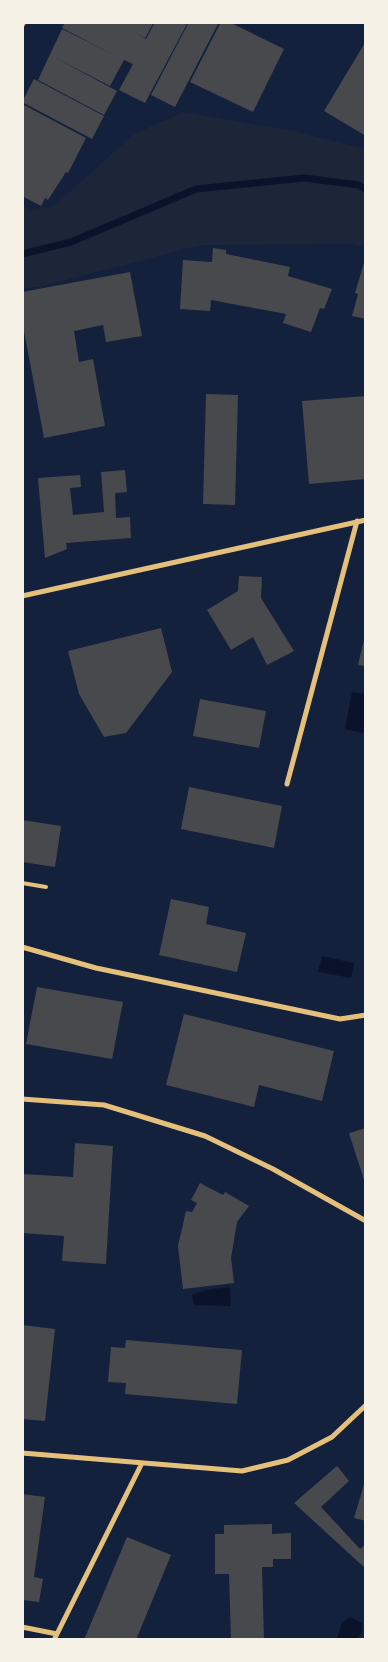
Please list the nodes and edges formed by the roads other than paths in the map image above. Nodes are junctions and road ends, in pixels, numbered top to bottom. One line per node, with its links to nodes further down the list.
1 (366, 520): 2 (street)
2 (357, 521): 3 (street); 4 (street)
3 (22, 596)
4 (287, 784)
5 (22, 883): 6 (lane)
6 (46, 887)
7 (22, 947): 8 (street)
8 (366, 1014)
9 (22, 1099): 10 (street)
10 (366, 1221)
11 (366, 1405): 13 (street)
12 (22, 1453): 13 (street)
13 (142, 1463): 15 (street)
14 (22, 1627): 15 (street)
15 (56, 1637)

